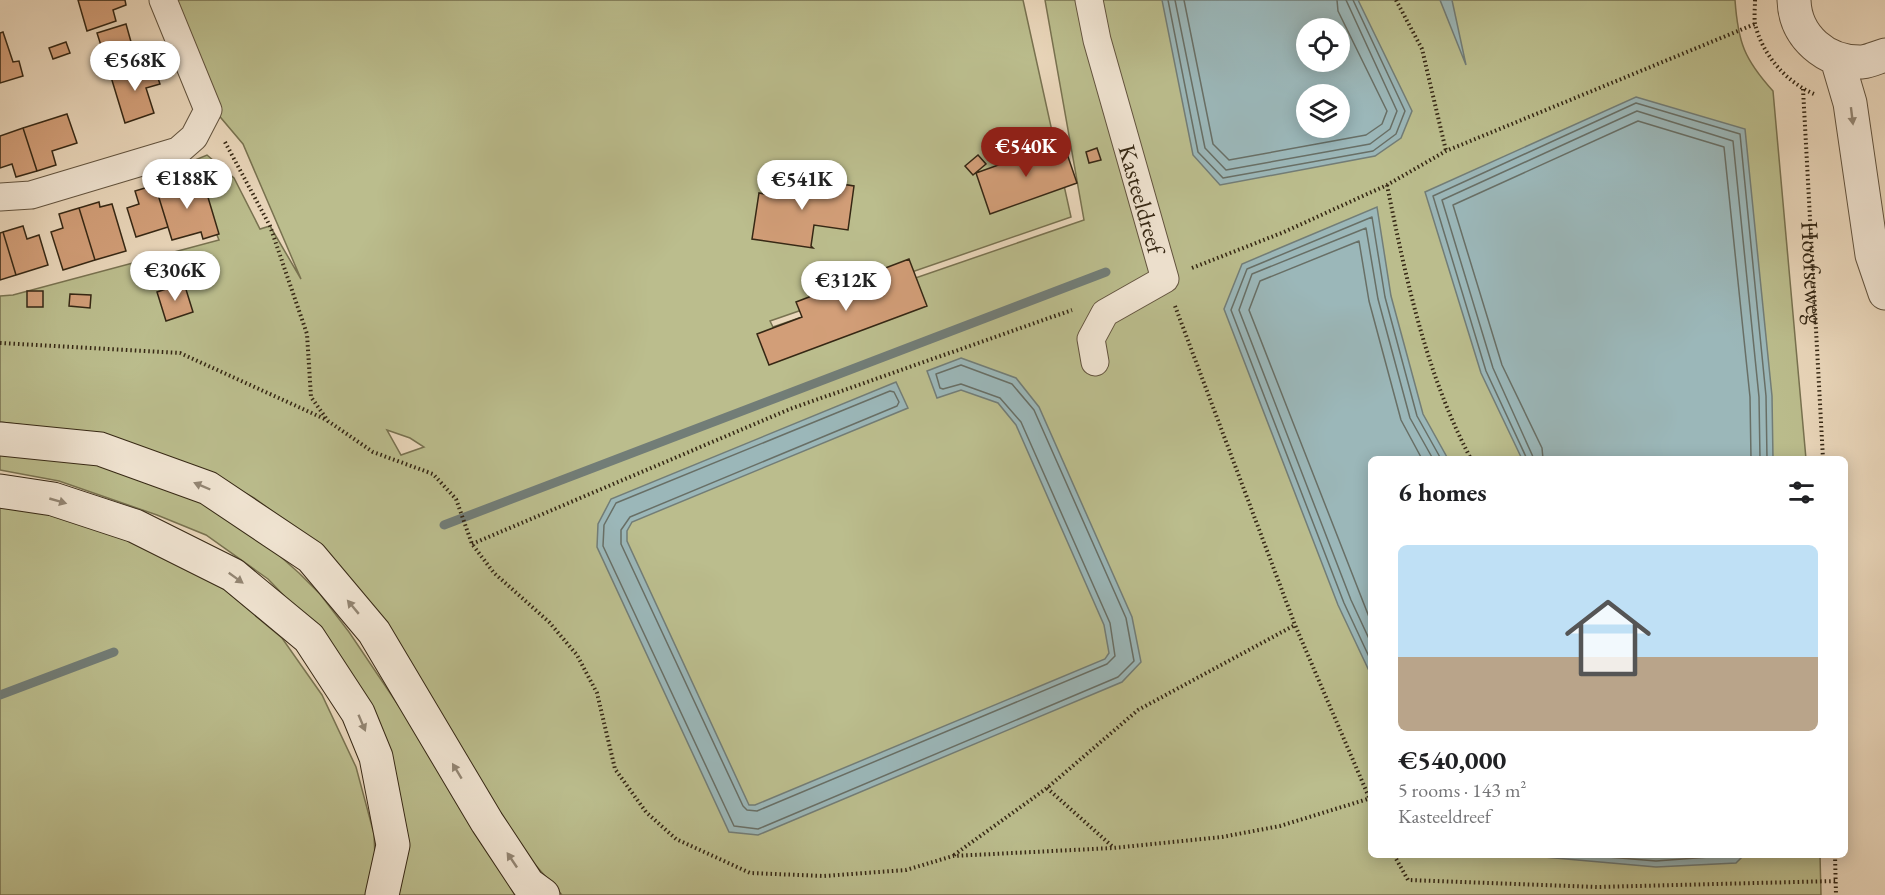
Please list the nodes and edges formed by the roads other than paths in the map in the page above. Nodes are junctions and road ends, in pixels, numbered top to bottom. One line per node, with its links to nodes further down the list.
1 (163, 0): 6 (street)
2 (1089, 0): 8 (street, Kasteeldreef)
3 (1794, 0): 5 (main road)
4 (1885, 55): 5 (main road)
5 (1838, 59): 7 (main road, one-way to 7)
6 (0, 197)
7 (1885, 293)
8 (1095, 362)
9 (0, 439): 12 (main road, one-way to 9)
10 (0, 491): 11 (main road, one-way to 11)
11 (382, 895)
12 (543, 895)

